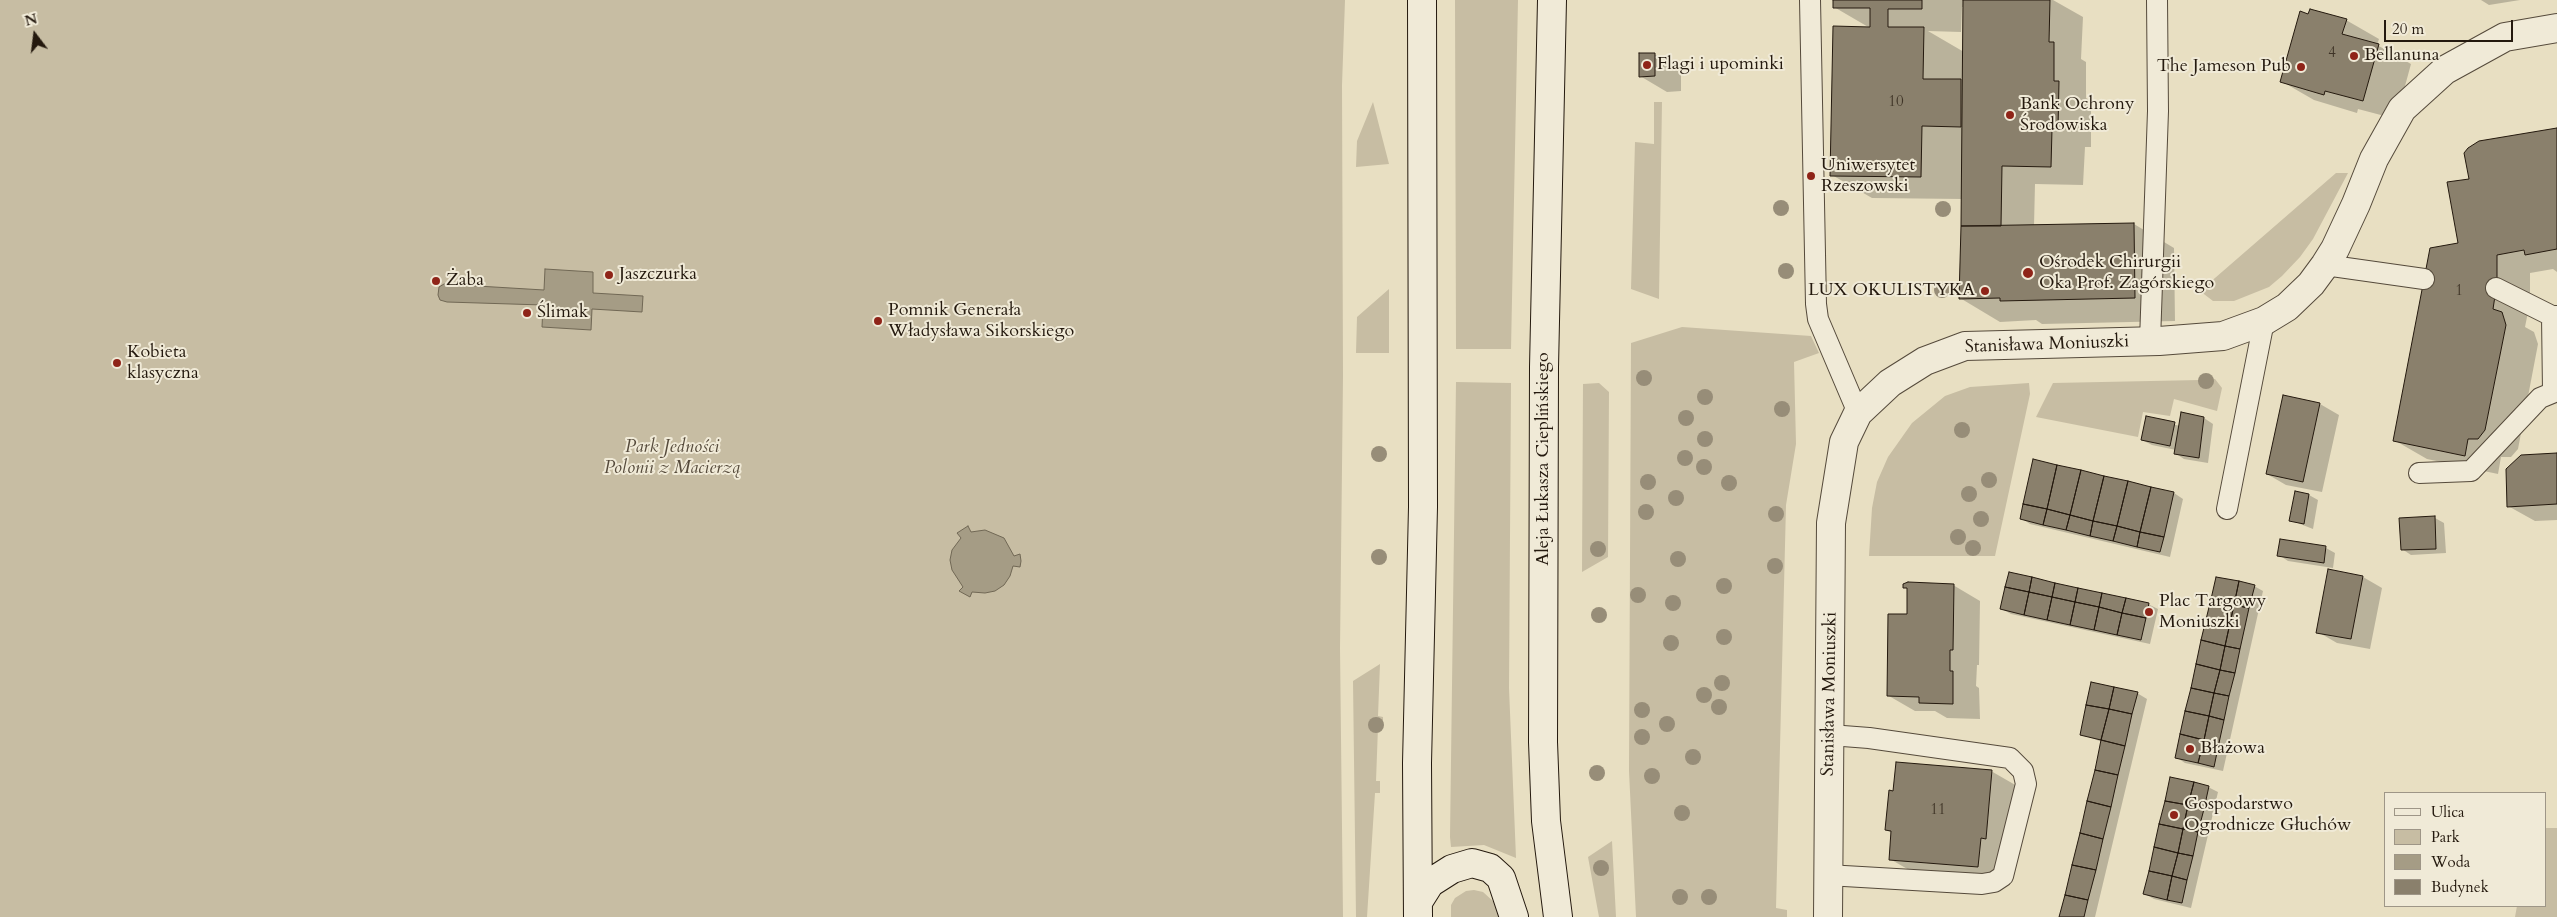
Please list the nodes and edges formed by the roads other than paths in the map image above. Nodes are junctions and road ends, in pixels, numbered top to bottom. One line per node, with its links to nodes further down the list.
1 (1422, 0): 18 (main road)
2 (1552, 0): 20 (main road, Aleja Łukasza Cieplińskiego)
3 (1810, 0): 13 (lane)
4 (2157, 0): 11 (lane)
5 (2557, 28): 6 (main road, Stanisława Moniuszki)
6 (2325, 265): 7 (lane); 10 (main road, Stanisława Moniuszki)
7 (2424, 280)
8 (2496, 288): 9 (lane)
9 (2555, 316): 12 (lane)
10 (2264, 321): 11 (main road, Stanisława Moniuszki); 15 (lane)
11 (2150, 341): 13 (main road, Stanisława Moniuszki)
12 (2555, 391): 14 (lane)
13 (1858, 413): 16 (main road, Stanisława Moniuszki)
14 (2419, 473)
15 (2227, 509)
16 (1830, 736): 17 (main road, Stanisława Moniuszki); 17 (lane)
17 (1827, 875): 21 (main road, Stanisława Moniuszki)
18 (1418, 910): 19 (main road)
19 (1514, 917)
20 (1558, 917)
21 (1828, 917)

